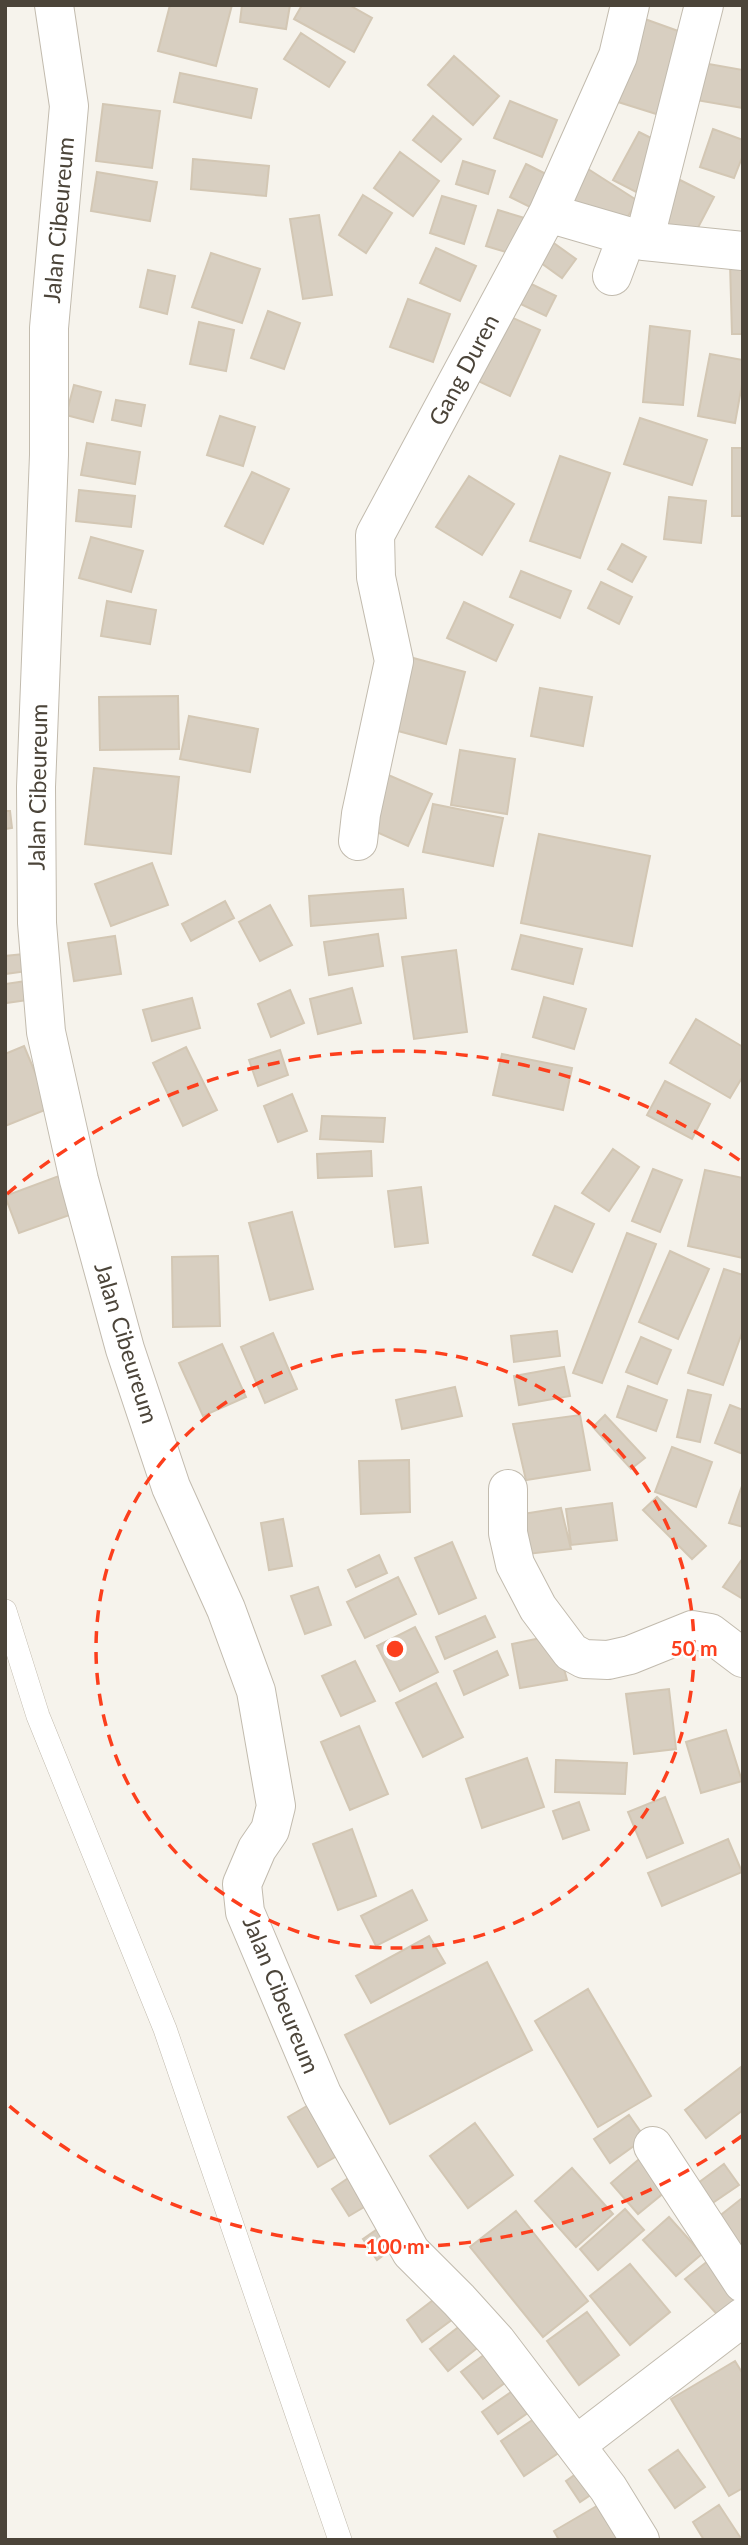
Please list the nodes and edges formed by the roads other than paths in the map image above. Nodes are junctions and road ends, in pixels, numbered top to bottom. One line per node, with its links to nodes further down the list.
1 (54, 5): 15 (street, Jalan Cibeureum)
2 (630, 5): 4 (street, Gang Duren)
3 (704, 5): 5 (street)
4 (548, 213): 5 (street); 8 (street, Gang Duren)
5 (635, 239): 6 (street); 7 (street)
6 (743, 251)
7 (612, 276)
8 (358, 841)
9 (508, 1489): 11 (street)
10 (5, 1611): 16 (lane)
11 (743, 1658)
12 (653, 2146): 13 (street)
13 (743, 2283)
14 (743, 2317): 15 (street)
15 (576, 2445): 17 (street, Jalan Cibeureum)
16 (340, 2540)
17 (639, 2540)

